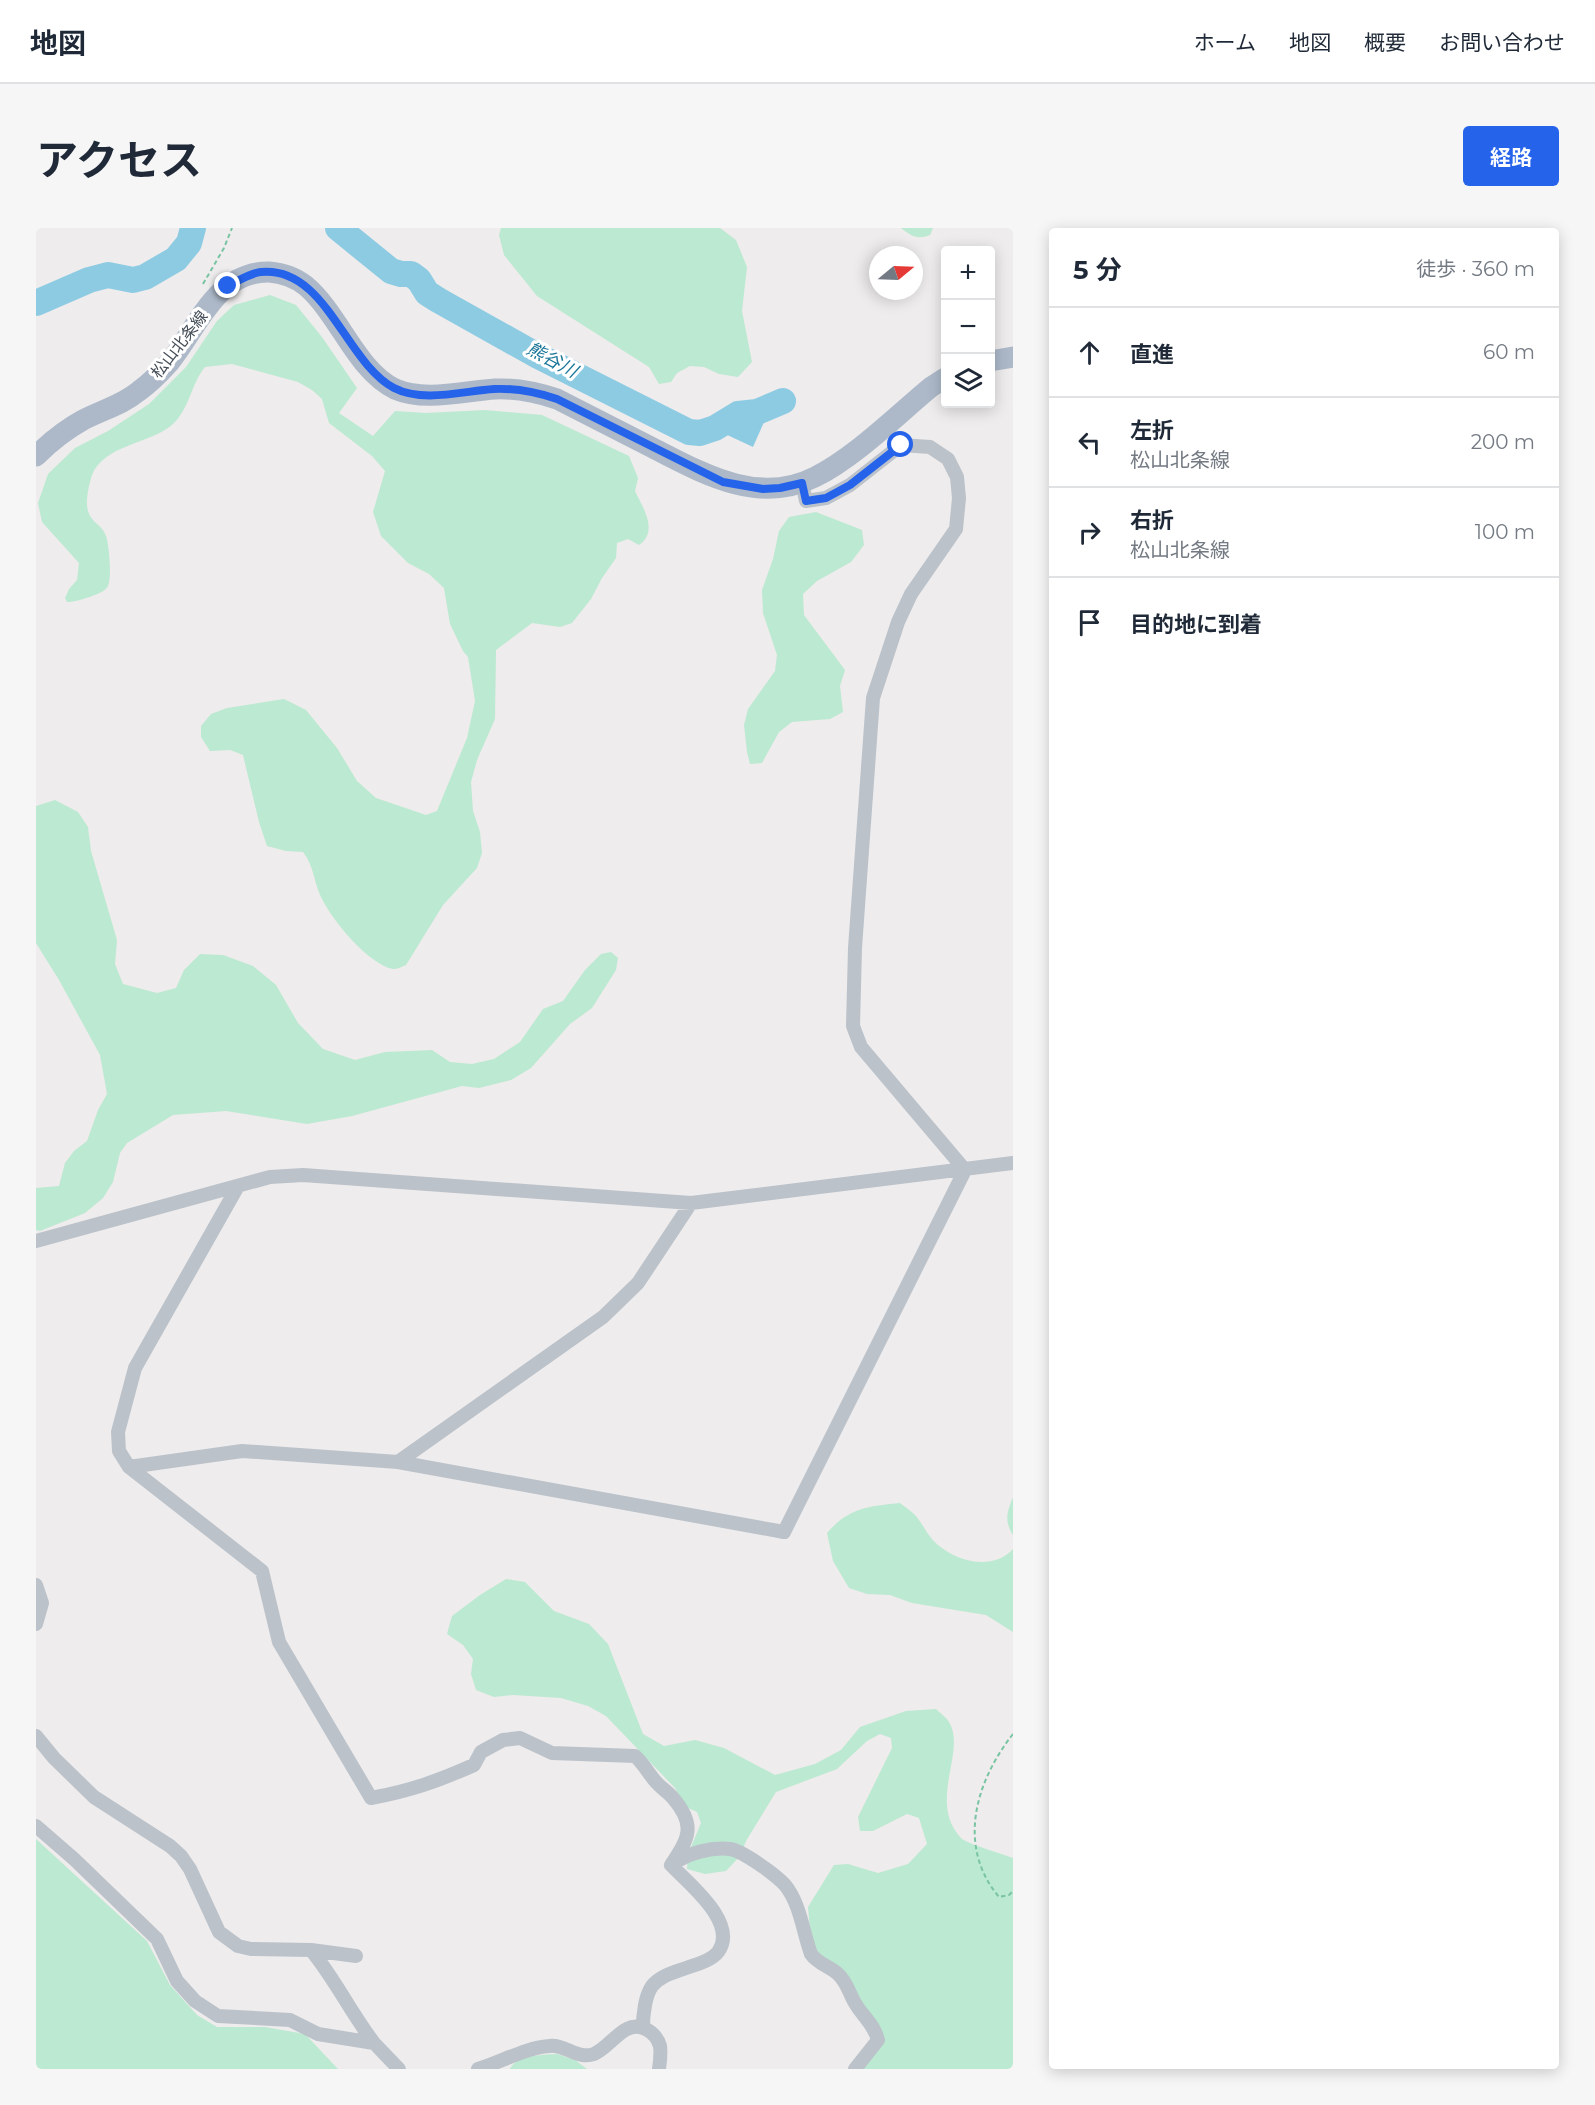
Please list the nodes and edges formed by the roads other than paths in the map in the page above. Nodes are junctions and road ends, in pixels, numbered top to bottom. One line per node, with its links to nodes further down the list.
1 (1013, 357): 2 (main road)
2 (995, 360)
3 (941, 381): 5 (main road, 松山北条線)
4 (36, 456): 5 (main road, 松山北条線)
5 (802, 483): 7 (street)
6 (1013, 1163): 7 (street)
7 (965, 1170): 9 (street); 11 (street)
8 (238, 1186): 9 (street); 10 (street); 12 (street)
9 (691, 1203): 11 (street)
10 (36, 1241)
11 (398, 1462): 12 (street)
12 (129, 1467): 17 (street)
13 (36, 1585): 14 (street)
14 (36, 1624)
15 (36, 1736): 18 (street)
16 (36, 1826): 21 (street)
17 (671, 1865): 20 (street); 25 (street)
18 (311, 1950): 19 (street); 21 (street)
19 (356, 1956)
20 (643, 2027): 23 (street); 24 (street)
21 (374, 2043): 22 (street)
22 (399, 2069)
23 (478, 2069)
24 (659, 2069)
25 (855, 2069)

